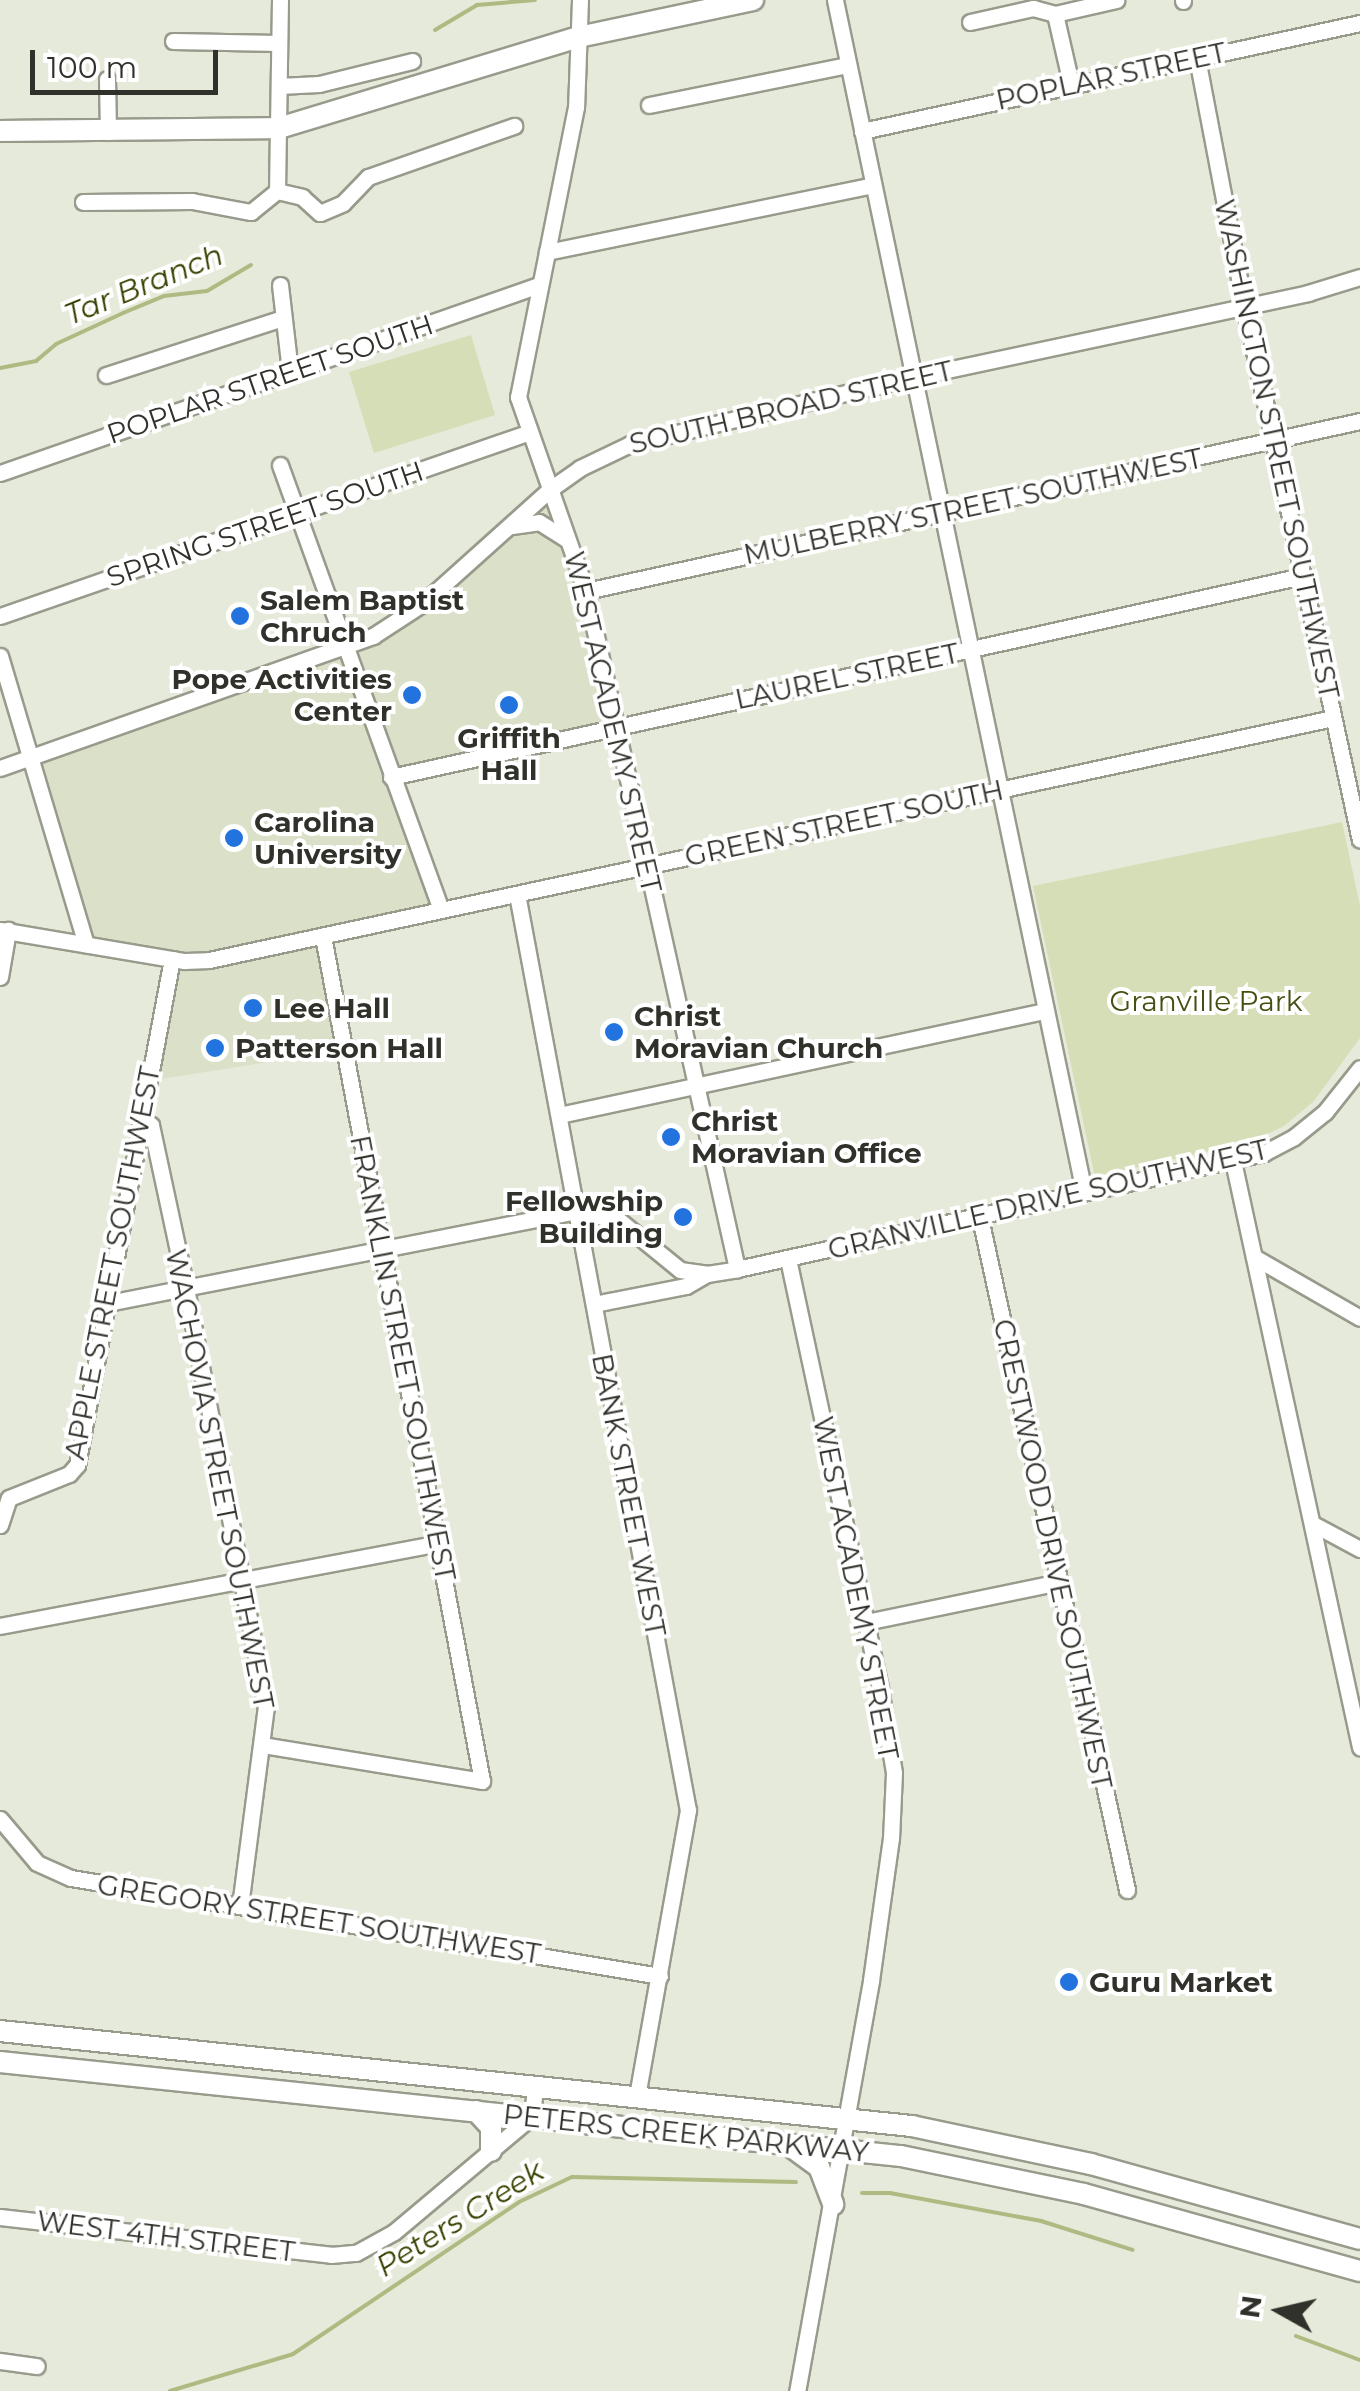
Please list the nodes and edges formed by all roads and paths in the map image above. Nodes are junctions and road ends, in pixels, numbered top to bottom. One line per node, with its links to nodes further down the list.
1 (280, 0): 11 (street)
2 (580, 0): 9 (street, WEST ACADEMY STREET)
3 (753, 0): 9 (main road)
4 (834, 0): 14 (street)
5 (1116, 0): 6 (street)
6 (1055, 14): 7 (street); 16 (street)
7 (970, 22)
8 (1360, 23): 12 (street, POPLAR STREET)
9 (579, 37): 20 (main road); 27 (street, WEST ACADEMY STREET)
10 (173, 41): 11 (street)
11 (280, 43): 17 (street)
12 (1197, 58): 16 (street, POPLAR STREET); 31 (street, WASHINGTON STREET SOUTHWEST)
13 (412, 61): 17 (street)
14 (848, 65): 18 (street); 21 (street)
15 (108, 80): 23 (street)
16 (1071, 84): 21 (street, POPLAR STREET)
17 (279, 86): 20 (street)
18 (648, 105)
19 (514, 126): 25 (street)
20 (279, 128): 23 (main road); 25 (street)
21 (862, 130): 24 (street)
22 (0, 131): 23 (main road)
23 (108, 132)
24 (872, 185): 27 (street); 35 (street)
25 (277, 190): 26 (street)
26 (83, 202)
27 (546, 252): 29 (street, WEST ACADEMY STREET)
28 (1360, 277): 31 (street, SOUTH BROAD STREET)
29 (539, 285): 33 (street, POPLAR STREET SOUTH); 37 (street, WEST ACADEMY STREET)
30 (280, 286): 32 (street)
31 (1244, 305): 35 (street, SOUTH BROAD STREET); 38 (street, WASHINGTON STREET SOUTHWEST)
32 (283, 318): 33 (street); 34 (street)
33 (290, 372): 40 (street, POPLAR STREET SOUTH)
34 (106, 376)
35 (913, 377): 41 (street, SOUTH BROAD STREET); 43 (street)
36 (1360, 420): 38 (street, MULBERRY STREET SOUTHWEST)
37 (530, 432): 41 (street, WEST ACADEMY STREET); 42 (street, SPRING STREET SOUTH)
38 (1274, 439): 43 (street, MULBERRY STREET SOUTHWEST); 46 (street, WASHINGTON STREET SOUTHWEST)
39 (280, 465): 42 (street)
40 (0, 474)
41 (549, 490): 44 (street, SOUTH BROAD STREET); 45 (street, WEST ACADEMY STREET)
42 (294, 514): 48 (street, SPRING STREET SOUTH); 49 (street)
43 (944, 514): 47 (street, MULBERRY STREET SOUTHWEST); 50 (street)
44 (508, 526): 45 (street); 49 (street, SOUTH BROAD STREET)
45 (571, 542): 47 (street, WEST ACADEMY STREET)
46 (1302, 576): 50 (street, LAUREL STREET); 52 (street, WASHINGTON STREET SOUTHWEST)
47 (586, 591): 53 (street, WEST ACADEMY STREET)
48 (0, 616)
49 (343, 649): 54 (street, SOUTH BROAD STREET); 56 (street)
50 (972, 649): 53 (street, LAUREL STREET); 57 (street)
51 (0, 656): 54 (street)
52 (1333, 718): 57 (street, GREEN STREET SOUTH); 58 (street, WASHINGTON STREET SOUTHWEST)
53 (618, 726): 56 (street, LAUREL STREET); 59 (street, WEST ACADEMY STREET)
54 (30, 758): 55 (street, SOUTH BROAD STREET); 64 (street)
55 (0, 768)
56 (391, 778): 61 (street)
57 (1000, 790): 59 (street, GREEN STREET SOUTH); 67 (street)
58 (1360, 840)
59 (648, 866): 60 (street, GREEN STREET SOUTH); 69 (street, WEST ACADEMY STREET)
60 (517, 894): 61 (street, GREEN STREET SOUTH); 71 (street, BANK STREET WEST)
61 (441, 910): 63 (street, GREEN STREET SOUTH)
62 (4, 930): 64 (street, GREEN STREET SOUTH); 66 (street)
63 (322, 936): 65 (street, GREEN STREET SOUTH); 77 (street, FRANKLIN STREET SOUTHWEST)
64 (86, 944): 65 (street, GREEN STREET SOUTH)
65 (172, 958): 72 (street, APPLE STREET SOUTHWEST)
66 (0, 977)
67 (1045, 1010): 69 (street); 74 (street)
68 (1360, 1068): 70 (street, GRANVILLE DRIVE SOUTHWEST)
69 (696, 1087): 71 (street); 80 (street, WEST ACADEMY STREET)
70 (1354, 1089): 73 (street, GRANVILLE DRIVE SOUTHWEST)
71 (559, 1115): 75 (street, BANK STREET WEST)
72 (142, 1120): 82 (street, WACHOVIA STREET SOUTHWEST); 83 (street, APPLE STREET SOUTHWEST)
73 (1233, 1162): 74 (street, GRANVILLE DRIVE SOUTHWEST); 78 (street)
74 (1084, 1192): 76 (street, GRANVILLE DRIVE SOUTHWEST)
75 (576, 1211): 77 (street); 81 (street); 84 (street, BANK STREET WEST)
76 (980, 1218): 79 (street, GRANVILLE DRIVE SOUTHWEST); 92 (street, CRESTWOOD DRIVE SOUTHWEST)
77 (384, 1252): 82 (street); 89 (street, FRANKLIN STREET SOUTHWEST)
78 (1254, 1257): 85 (street); 87 (street)
79 (788, 1259): 80 (street, GRANVILLE DRIVE SOUTHWEST); 93 (street, WEST ACADEMY STREET)
80 (736, 1270): 81 (street, GRANVILLE DRIVE SOUTHWEST)
81 (707, 1274): 84 (street, GRANVILLE DRIVE SOUTHWEST)
82 (186, 1288): 83 (street); 91 (street, WACHOVIA STREET SOUTHWEST)
83 (108, 1303): 86 (street, APPLE STREET SOUTHWEST)
84 (594, 1304): 100 (street, BANK STREET WEST)
85 (1360, 1318)
86 (4, 1493): 88 (street, APPLE STREET SOUTHWEST)
87 (1314, 1525): 90 (street); 96 (street)
88 (0, 1526)
89 (438, 1543): 91 (street); 95 (street, FRANKLIN STREET SOUTHWEST)
90 (1360, 1549)
91 (242, 1580): 94 (street); 95 (street, WACHOVIA STREET SOUTHWEST)
92 (1060, 1582): 93 (street); 98 (street, CRESTWOOD DRIVE SOUTHWEST)
93 (866, 1622): 107 (street, WEST ACADEMY STREET)
94 (0, 1626)
95 (263, 1745): 99 (street, WACHOVIA STREET SOUTHWEST)
96 (1360, 1747)
97 (0, 1819): 99 (street, GREGORY STREET SOUTHWEST)
98 (1128, 1890)
99 (240, 1905): 100 (street, GREGORY STREET SOUTHWEST)
100 (660, 1976): 104 (street, BANK STREET WEST)
101 (0, 2031): 103 (main road, PETERS CREEK PARKWAY)
102 (0, 2062): 105 (main road, PETERS CREEK PARKWAY)
103 (535, 2086): 104 (main road, PETERS CREEK PARKWAY); 106 (street)
104 (638, 2096): 107 (main road, PETERS CREEK PARKWAY)
105 (476, 2111): 106 (main road, PETERS CREEK PARKWAY); 110 (main road)
106 (532, 2116): 108 (main road, PETERS CREEK PARKWAY); 110 (street)
107 (848, 2118): 109 (street, WEST ACADEMY STREET); 111 (main road, PETERS CREEK PARKWAY)
108 (774, 2140): 109 (main road, PETERS CREEK PARKWAY); 112 (main road)
109 (844, 2148): 112 (street, WEST ACADEMY STREET); 113 (main road, PETERS CREEK PARKWAY)
110 (491, 2151): 114 (street, WEST 4TH STREET)
111 (1160, 2182): 113 (main road); 115 (main road, PETERS CREEK PARKWAY)
112 (833, 2204): 119 (street, WEST ACADEMY STREET)
113 (1152, 2212): 116 (main road, PETERS CREEK PARKWAY)
114 (0, 2217)
115 (1356, 2237): 116 (main road)
116 (1352, 2268)
117 (0, 2361): 118 (street)
118 (36, 2366)
119 (797, 2391)

